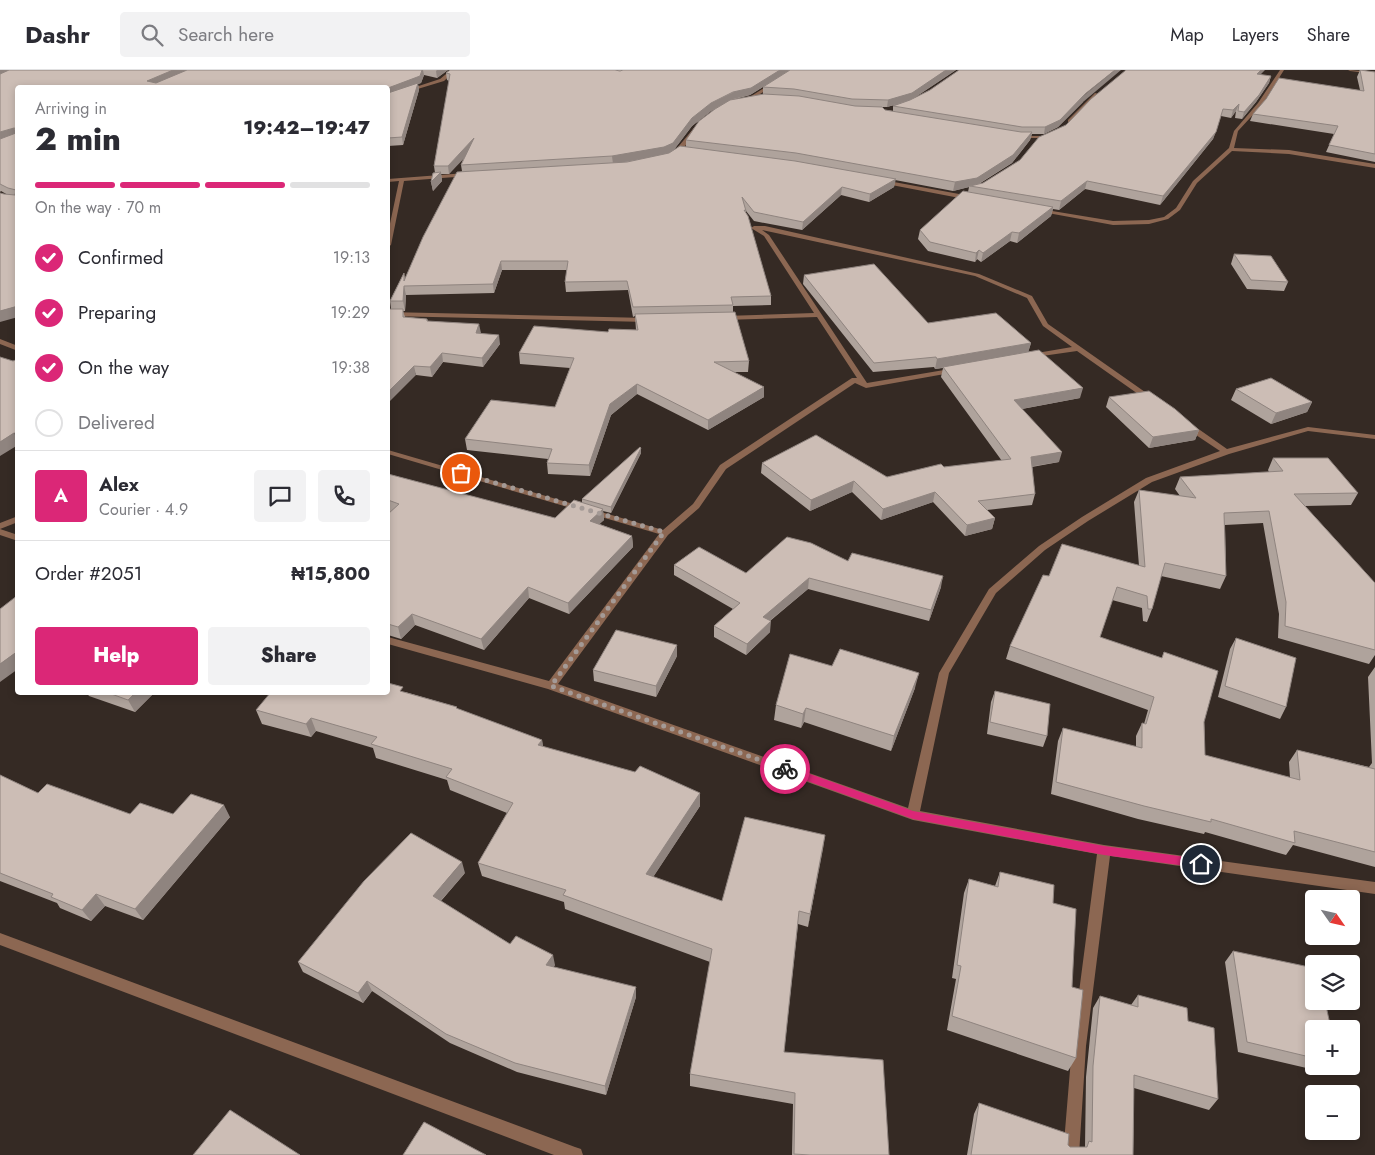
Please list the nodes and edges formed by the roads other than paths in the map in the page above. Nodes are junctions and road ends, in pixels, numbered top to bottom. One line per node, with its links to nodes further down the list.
1 (454, 70): 7 (street)
2 (796, 70): 9 (street)
3 (1282, 70): 17 (street)
4 (1350, 70): 5 (street)
5 (1375, 73)
6 (1099, 93): 12 (street)
7 (390, 96)
8 (764, 97): 9 (street)
9 (750, 98): 10 (street)
10 (743, 100)
11 (703, 121): 18 (street)
12 (1068, 124)
13 (1053, 133): 15 (street)
14 (1011, 136): 15 (street)
15 (1044, 137): 16 (street)
16 (1034, 142)
17 (1231, 149): 21 (street); 29 (street)
18 (680, 150): 19 (street); 20 (street)
19 (690, 151)
20 (668, 157)
21 (1375, 166)
22 (469, 175): 23 (street)
23 (402, 179): 24 (street); 30 (street)
24 (390, 180)
25 (880, 181): 27 (street)
26 (972, 190): 27 (street)
27 (936, 191): 28 (street)
28 (974, 198)
29 (1030, 209)
30 (390, 236)
31 (390, 314): 34 (street)
32 (818, 315): 33 (street); 37 (street); 40 (street)
33 (713, 318)
34 (656, 320)
35 (0, 340): 36 (street)
36 (15, 348)
37 (1079, 348): 38 (street); 41 (street)
38 (1021, 358)
39 (962, 369): 40 (street)
40 (866, 386): 49 (street)
41 (1156, 403)
42 (1180, 419): 44 (street)
43 (1375, 437): 44 (street)
44 (1226, 452): 53 (street)
45 (390, 453): 49 (street)
46 (15, 520): 47 (street)
47 (0, 526)
48 (0, 532): 50 (street)
49 (664, 532): 52 (street)
50 (15, 537)
51 (390, 642): 52 (street)
52 (551, 686): 53 (street)
53 (913, 815): 54 (street)
54 (1104, 850): 55 (street); 58 (street)
55 (1375, 888)
56 (1, 940): 57 (street)
57 (575, 1155)
58 (1071, 1155)

